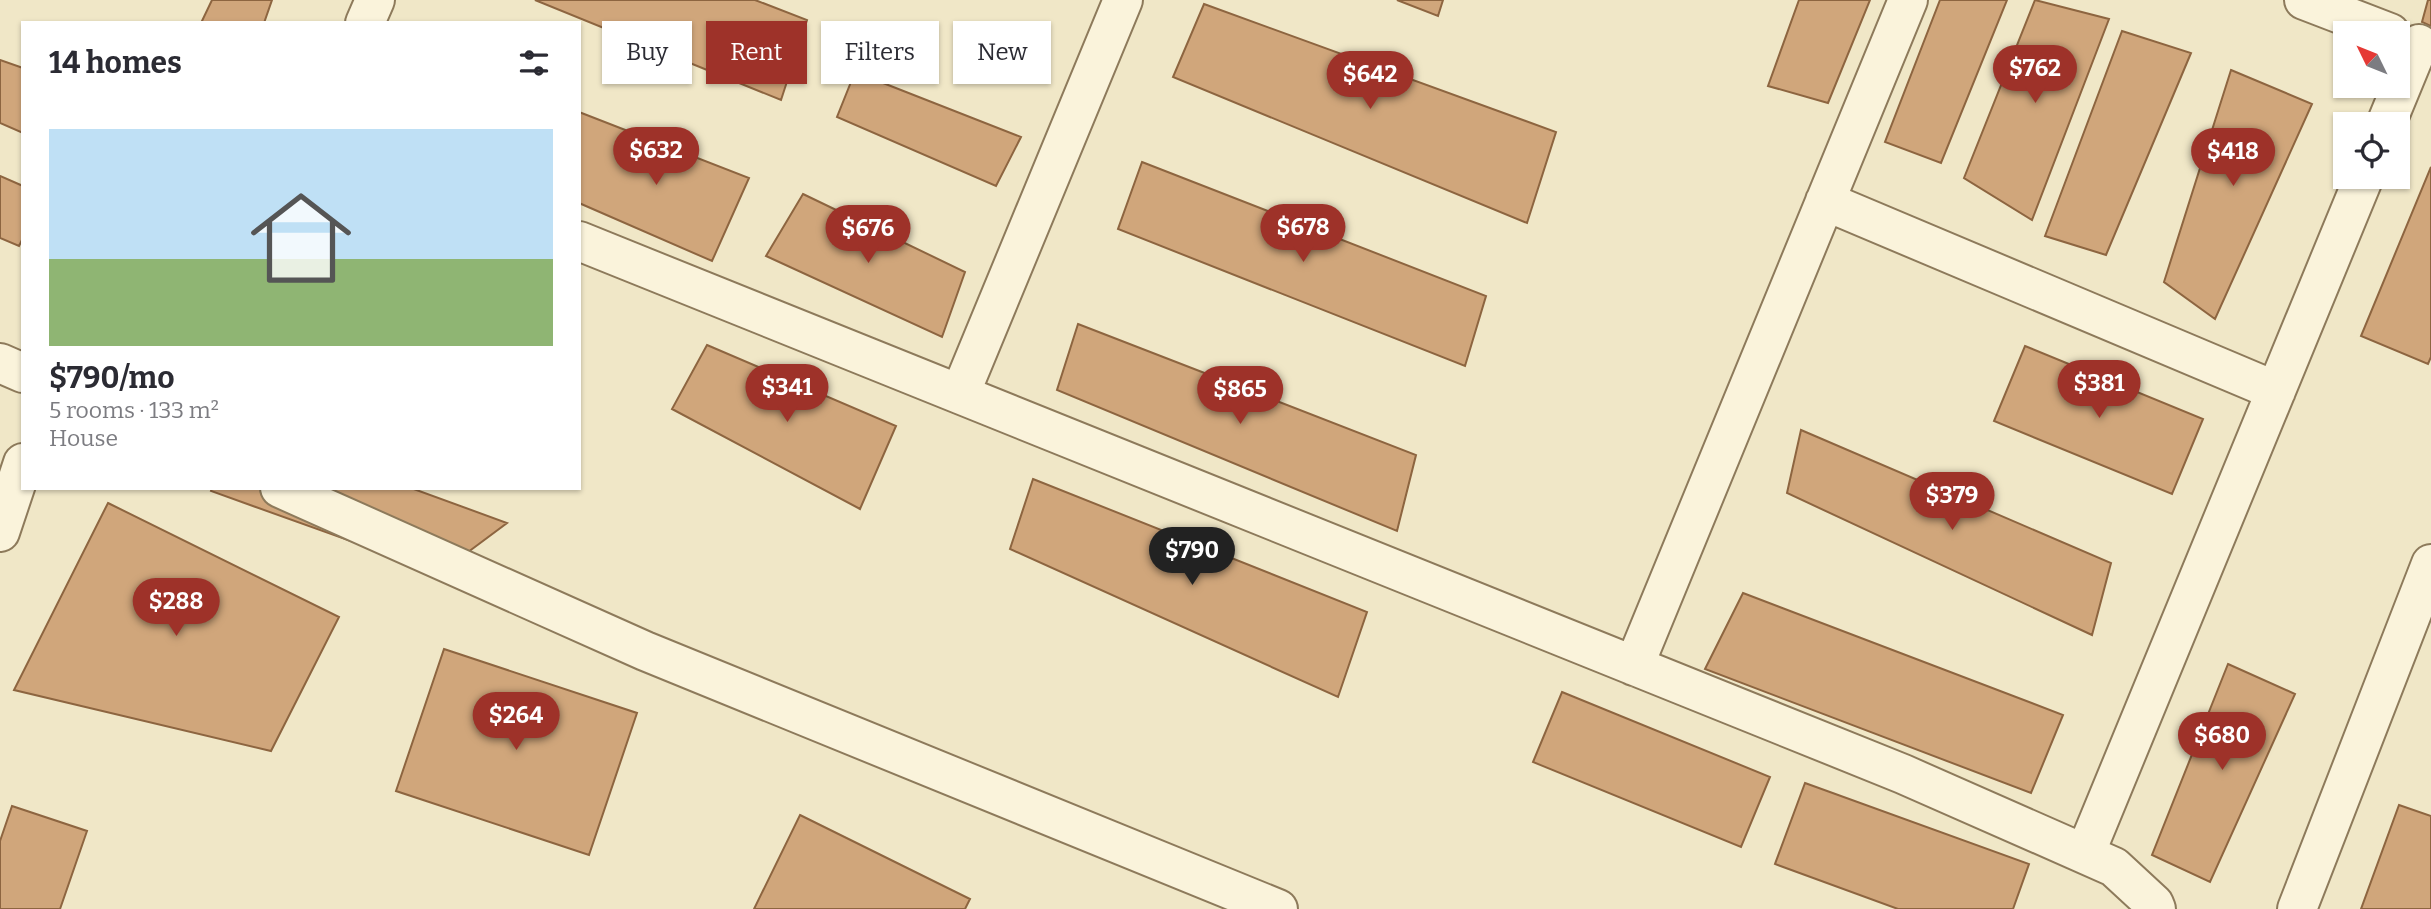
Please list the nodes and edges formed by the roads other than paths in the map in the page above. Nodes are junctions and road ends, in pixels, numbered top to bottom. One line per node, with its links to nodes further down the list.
1 (374, 0): 5 (street)
2 (1123, 0): 13 (street)
3 (1908, 0): 8 (street)
4 (2304, 0): 6 (street)
5 (366, 21)
6 (2358, 21)
7 (2359, 189): 12 (street)
8 (1825, 201): 12 (street); 18 (street)
9 (581, 242): 13 (street)
10 (0, 363): 11 (street)
11 (21, 372)
12 (2276, 391): 19 (street)
13 (960, 394): 18 (street)
14 (21, 469): 16 (street)
15 (284, 490): 21 (street)
16 (0, 532)
17 (2431, 564): 22 (street)
18 (1634, 666): 19 (street)
19 (2085, 854): 20 (street)
20 (2158, 907)
21 (1278, 909)
22 (2297, 909)

